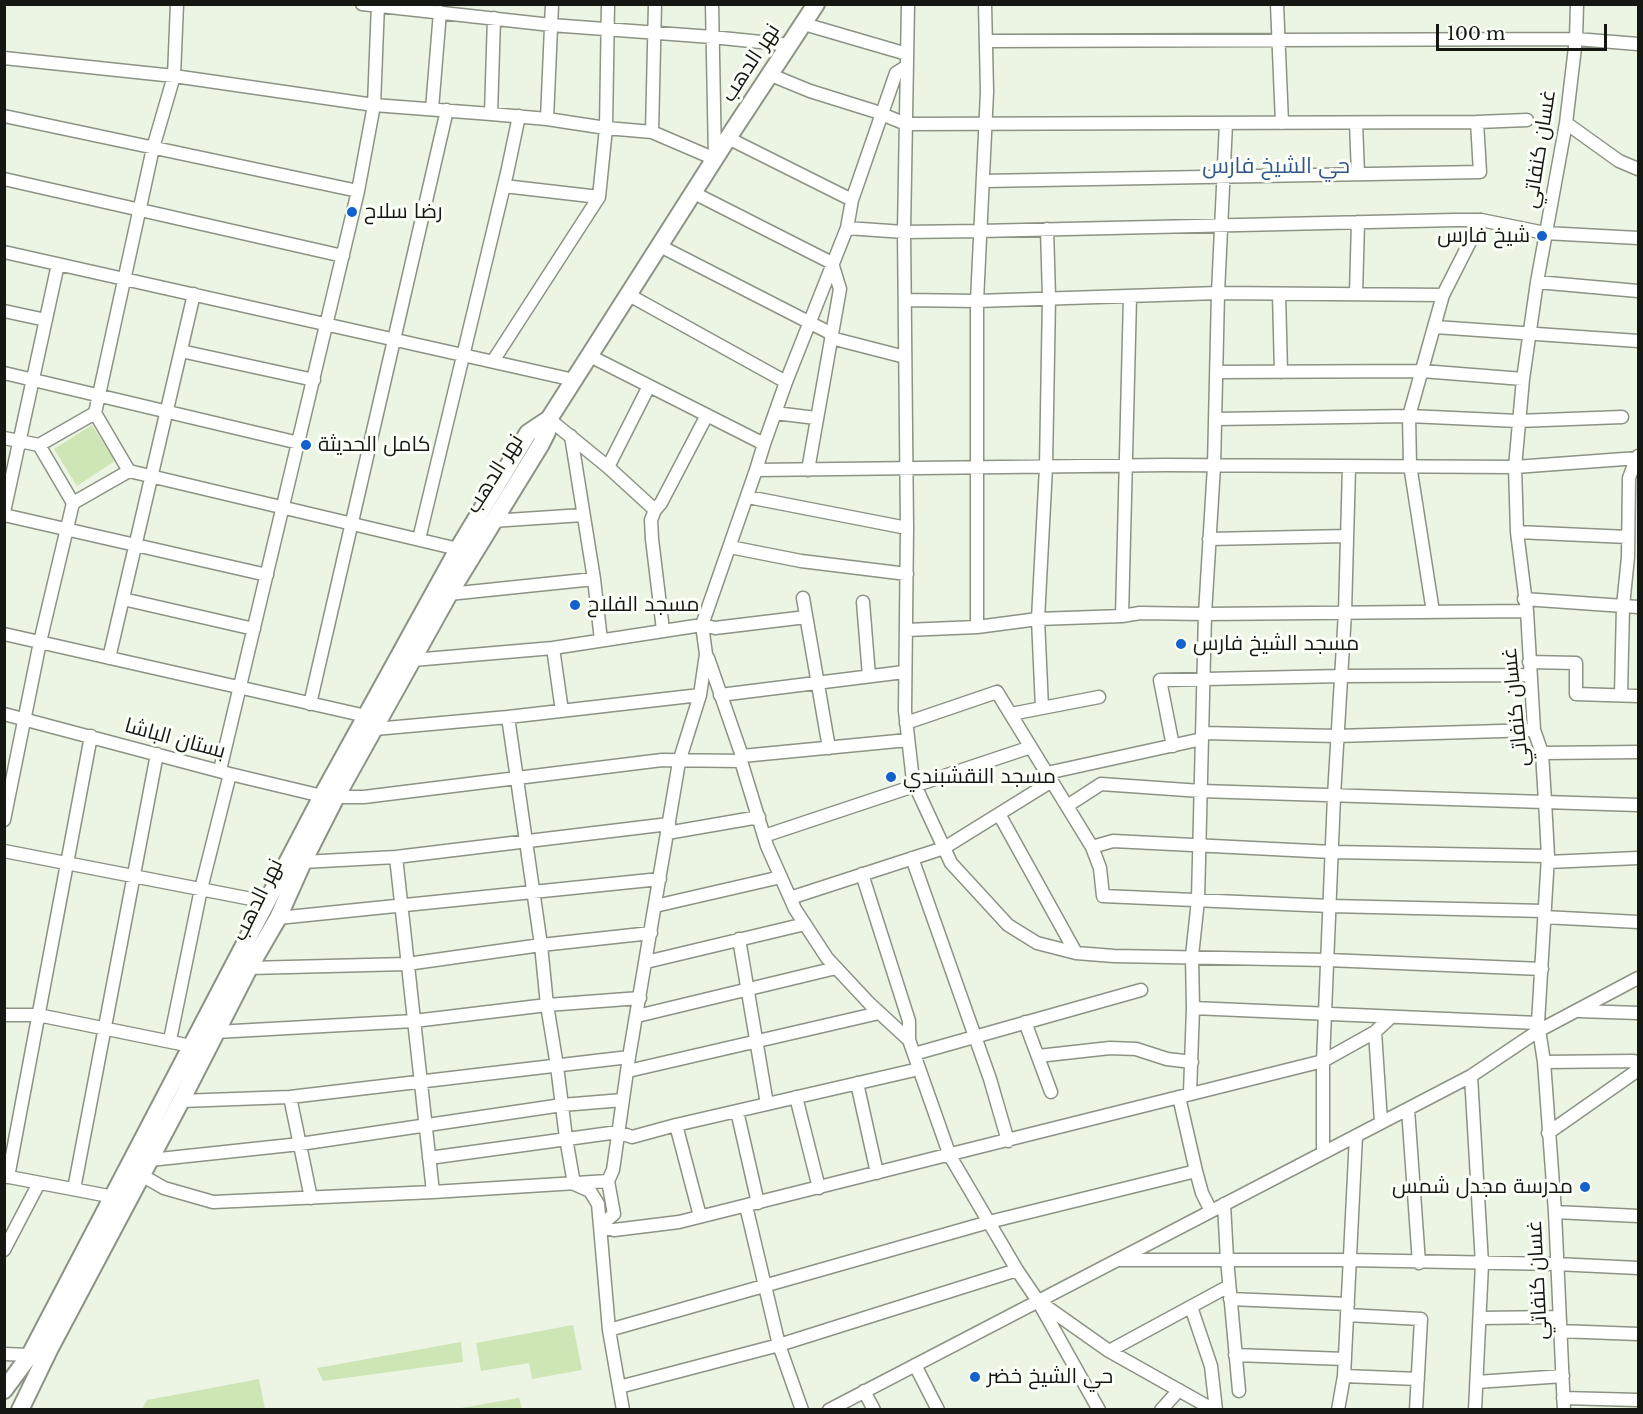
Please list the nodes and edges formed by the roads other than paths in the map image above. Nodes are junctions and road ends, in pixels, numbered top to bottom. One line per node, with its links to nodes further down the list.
1 (177, 4): 28 (street)
2 (362, 4): 12 (street)
3 (552, 4): 16 (street)
4 (608, 4): 17 (street)
5 (655, 4): 18 (street)
6 (712, 4): 19 (street)
7 (816, 4): 15 (main road, نهر الدهب)
8 (908, 4): 26 (street)
9 (985, 4): 22 (street)
10 (1277, 4): 20 (street)
11 (1577, 4): 21 (street, غسان كنفاتي)
12 (378, 5): 13 (street); 29 (street)
13 (440, 12): 14 (street); 30 (street)
14 (494, 18): 16 (street); 32 (street)
15 (804, 24): 24 (main road, نهر الدهب); 26 (street)
16 (551, 25): 17 (street); 36 (street)
17 (607, 29): 18 (street); 45 (street)
18 (654, 33): 19 (street); 46 (street)
19 (712, 37): 24 (street); 49 (street)
20 (1278, 39): 21 (street); 22 (street); 40 (street)
21 (1576, 39): 23 (street); 42 (street, غسان كنفاتي)
22 (986, 41): 44 (street)
23 (1638, 44)
24 (790, 45): 27 (main road, نهر الدهب)
25 (4, 58): 28 (street)
26 (907, 60): 33 (street); 43 (street)
27 (771, 75): 33 (street); 47 (main road, نهر الدهب)
28 (174, 76): 29 (street); 48 (street)
29 (374, 105): 30 (street); 56 (street)
30 (432, 109): 31 (street)
31 (447, 110): 32 (street); 95 (street)
32 (491, 114): 35 (street)
33 (881, 115): 43 (street); 59 (street)
34 (4, 116): 48 (street)
35 (519, 116): 36 (street); 55 (street)
36 (547, 119): 45 (street)
37 (1527, 120): 38 (street)
38 (1476, 122): 41 (street); 51 (street)
39 (1226, 123): 40 (street); 44 (street); 52 (street)
40 (1282, 123): 41 (street)
41 (1356, 123): 51 (street)
42 (1566, 123): 50 (street); 68 (street, غسان كنفاتي)
43 (906, 124): 44 (street); 67 (street)
44 (986, 124): 54 (street)
45 (606, 128): 46 (street); 58 (street)
46 (652, 132): 49 (street)
47 (728, 138): 49 (main road, نهر الدهب); 59 (street)
48 (153, 148): 56 (street); 60 (street)
49 (715, 159): 57 (main road, نهر الدهب)
50 (1638, 170)
51 (1358, 174): 52 (street)
52 (1224, 177): 54 (street); 63 (street)
53 (4, 179): 60 (street)
54 (983, 181): 66 (street)
55 (504, 186): 58 (street); 98 (street)
56 (358, 191): 72 (street)
57 (694, 193): 70 (main road, نهر الدهب); 73 (street)
58 (599, 196): 101 (street)
59 (852, 200): 64 (street)
60 (139, 209): 72 (street); 75 (street)
61 (1481, 220): 62 (street); 68 (street); 83 (street)
62 (1358, 222): 63 (street); 81 (street)
63 (1222, 225): 65 (street); 78 (street)
64 (847, 228): 67 (street); 73 (street)
65 (1047, 229): 66 (street); 84 (street)
66 (980, 231): 67 (street); 87 (street)
67 (904, 232): 86 (street)
68 (1545, 233): 69 (street); 76 (street, غسان كنفاتي)
69 (1638, 238)
70 (660, 246): 82 (main road, نهر الدهب); 90 (street)
71 (4, 252): 74 (street)
72 (343, 256): 91 (street)
73 (832, 263): 90 (street); 94 (street)
74 (58, 264): 75 (street); 89 (street)
75 (124, 278): 79 (street); 112 (street)
76 (1537, 282): 77 (street); 93 (street, غسان كنفاتي)
77 (1638, 291)
78 (1218, 293): 80 (street); 85 (street); 104 (street)
79 (194, 294): 91 (street); 97 (street)
80 (1279, 294): 81 (street); 105 (street)
81 (1356, 294): 83 (street)
82 (629, 295): 99 (main road, نهر الدهب); 110 (street)
83 (1443, 295): 92 (street)
84 (1048, 297): 85 (street); 87 (street); 131 (street)
85 (1130, 297): 132 (street)
86 (905, 300): 87 (street); 100 (street)
87 (977, 301): 136 (street)
88 (4, 311): 89 (street)
89 (46, 320): 107 (street)
90 (809, 323): 94 (street); 110 (street)
91 (327, 324): 95 (street); 108 (street)
92 (1435, 327): 93 (street); 102 (street)
93 (1530, 333): 96 (street); 106 (street, غسان كنفاتي)
94 (831, 336): 100 (street); 119 (street)
95 (395, 339): 98 (street); 151 (street)
96 (1638, 341)
97 (181, 351): 108 (street); 113 (street)
98 (464, 354): 101 (street); 157 (street)
99 (590, 356): 109 (main road, نهر الدهب); 111 (street)
100 (905, 357): 135 (street)
101 (493, 361): 109 (street)
102 (1422, 371): 105 (street); 106 (street); 117 (street)
103 (4, 372): 107 (street)
104 (1217, 372): 105 (street); 121 (street)
105 (1281, 372)
106 (1523, 379): 122 (street, غسان كنفاتي)
107 (33, 380): 112 (street); 125 (street)
108 (314, 380): 126 (street)
109 (574, 380): 120 (main road, نهر الدهب)
110 (786, 382): 115 (street)
111 (649, 386): 116 (street); 134 (street)
112 (99, 395): 113 (street); 114 (street)
113 (166, 411): 126 (street); 142 (street)
114 (95, 413): 128 (street); 141 (street)
115 (775, 413): 119 (street); 127 (street)
116 (707, 415): 127 (street); 147 (street)
117 (1409, 416): 121 (street); 122 (street); 130 (street)
118 (1622, 417): 122 (street)
119 (816, 418): 140 (street)
120 (549, 419): 123 (street); 150 (main road, نهر الدهب); 161 (main road, نهر الدهب)
121 (1216, 419): 133 (street)
122 (1518, 421): 138 (street, غسان كنفاتي)
123 (571, 436): 134 (street); 149 (street)
124 (4, 438): 125 (street)
125 (20, 441): 128 (street); 148 (street)
126 (298, 443): 145 (street)
127 (764, 444): 139 (street)
128 (39, 445): 144 (street)
129 (1638, 458): 138 (street); 146 (street)
130 (1410, 465): 137 (street); 138 (street); 174 (street)
131 (1046, 466): 132 (street); 136 (street); 178 (street)
132 (1127, 466): 133 (street); 176 (street)
133 (1214, 466): 137 (street); 158 (street)
134 (608, 467): 147 (street)
135 (907, 467): 136 (street); 140 (street); 152 (street)
136 (978, 467): 180 (street)
137 (1349, 467): 155 (street)
138 (1515, 467): 154 (street, غسان كنفاتي)
139 (756, 470): 140 (street); 143 (street)
140 (808, 470)
141 (129, 471): 142 (street); 144 (street)
142 (151, 476): 145 (street); 159 (street)
143 (748, 497): 152 (street); 160 (street)
144 (73, 503): 153 (street)
145 (283, 507): 151 (street); 164 (street)
146 (1633, 509): 156 (street)
147 (655, 510): 182 (street)
148 (4, 514): 153 (street)
149 (583, 515): 150 (street); 165 (street)
150 (492, 521): 166 (main road, نهر الدهب)
151 (352, 524): 157 (street); 203 (street)
152 (907, 528): 163 (street)
153 (67, 529): 159 (street); 186 (street)
154 (1518, 532): 156 (street); 170 (street, غسان كنفاتي)
155 (1347, 536): 158 (street); 173 (street)
156 (1628, 537): 162 (street)
157 (419, 539): 161 (street)
158 (1209, 539): 175 (street)
159 (135, 545): 164 (street); 168 (street)
160 (730, 547): 163 (street); 179 (street)
161 (458, 549): 210 (main road, نهر الدهب)
162 (1633, 557): 171 (street)
163 (907, 574): 183 (street)
164 (267, 575): 181 (street)
165 (594, 579): 166 (street); 185 (street)
166 (450, 594): 190 (main road, نهر الدهب)
167 (803, 598): 177 (street)
168 (123, 599): 181 (street); 189 (street)
169 (863, 602): 193 (street)
170 (1526, 605): 171 (street); 174 (street); 191 (street, غسان كنفاتي)
171 (1623, 606): 172 (street); 200 (street)
172 (1638, 607)
173 (1345, 612): 174 (street); 175 (street); 194 (street)
174 (1433, 612)
175 (1205, 614): 176 (street); 195 (street)
176 (1122, 616): 178 (street)
177 (806, 617): 179 (street); 196 (street)
178 (1038, 619): 180 (street); 204 (street)
179 (702, 625): 182 (street); 188 (street)
180 (977, 627): 183 (street)
181 (254, 629): 197 (street)
182 (663, 630): 185 (street)
183 (906, 630): 192 (street)
184 (4, 634): 186 (street)
185 (601, 640): 187 (street)
186 (40, 642): 189 (street); 209 (street)
187 (553, 648): 190 (street); 205 (street)
188 (706, 654): 198 (street); 199 (street)
189 (109, 658): 197 (street)
190 (413, 660): 210 (main road, نهر الدهب)
191 (1529, 669): 194 (street); 200 (street); 212 (street, غسان كنفاتي)
192 (904, 672): 193 (street); 211 (street)
193 (869, 676): 196 (street)
194 (1342, 676): 195 (street); 215 (street)
195 (1203, 678): 214 (street); 217 (street)
196 (816, 682): 199 (street); 218 (street)
197 (240, 688): 203 (street); 225 (street)
198 (700, 695): 205 (street); 224 (street)
199 (720, 695): 223 (street)
200 (1621, 695): 201 (street)
201 (1638, 696)
202 (1099, 697): 204 (street)
203 (310, 704): 210 (street)
204 (1042, 708): 207 (street)
205 (562, 711): 208 (street)
206 (4, 714): 209 (street, بستان الباشا)
207 (1011, 714): 211 (street); 219 (street)
208 (508, 717): 210 (street); 227 (street)
209 (24, 720): 213 (street, بستان الباشا); 237 (street)
210 (371, 723): 231 (main road, نهر الدهب)
211 (906, 723): 216 (street)
212 (1534, 730): 215 (street); 221 (street, غسان كنفاتي)
213 (91, 736): 222 (street, بستان الباشا); 251 (street)
214 (1202, 736): 215 (street); 217 (street); 229 (street)
215 (1337, 736): 230 (street)
216 (908, 740): 218 (street, بستان الباشا); 228 (street)
217 (1173, 746): 226 (street)
218 (829, 747): 223 (street, بستان الباشا)
219 (1030, 747): 226 (street); 228 (street)
220 (1638, 752): 221 (street)
221 (1542, 753): 232 (street, غسان كنفاتي)
222 (157, 754): 225 (street, بستان الباشا); 253 (street)
223 (741, 759): 224 (street, بستان الباشا); 236 (street)
224 (679, 762): 227 (street, بستان الباشا); 238 (street)
225 (225, 772): 231 (street, بستان الباشا); 256 (street)
226 (1049, 777): 234 (street); 235 (street)
227 (517, 779): 231 (street, بستان الباشا); 240 (street)
228 (915, 786): 239 (street); 243 (street)
229 (1201, 791): 230 (street); 234 (street); 241 (street)
230 (1334, 796): 232 (street); 245 (street)
231 (329, 797): 250 (main road, نهر الدهب); 260 (main road, نهر الدهب)
232 (1545, 801): 233 (street); 249 (street, غسان كنفاتي)
233 (1638, 805)
234 (1067, 806): 242 (street)
235 (999, 814): 243 (street); 271 (street)
236 (759, 818): 238 (street); 239 (street)
237 (4, 820)
238 (668, 829): 240 (street); 255 (street)
239 (764, 837): 254 (street)
240 (524, 840): 246 (street); 257 (street)
241 (1199, 845): 242 (street); 245 (street); 259 (street)
242 (1092, 847): 259 (street)
243 (944, 848): 247 (street); 271 (street)
244 (4, 851): 251 (street)
245 (1332, 852): 249 (street); 263 (street)
246 (396, 857): 250 (street); 261 (street)
247 (912, 858): 252 (street); 299 (street)
248 (1638, 858): 249 (street)
249 (1548, 859): 264 (street, غسان كنفاتي)
250 (303, 862): 265 (main road, نهر الدهب)
251 (67, 863): 253 (street); 289 (street)
252 (862, 874): 258 (street); 302 (street)
253 (133, 876): 256 (street); 296 (street)
254 (781, 877): 258 (street); 262 (street)
255 (660, 879): 257 (street); 262 (street)
256 (201, 889): 260 (street); 300 (street)
257 (533, 891): 261 (street); 270 (street)
258 (790, 897): 267 (street)
259 (1198, 900): 263 (street); 272 (street)
260 (267, 902): 303 (main road, نهر الدهب)
261 (401, 904): 265 (street); 275 (street)
262 (655, 906): 268 (street)
263 (1330, 906): 264 (street); 273 (street)
264 (1544, 914): 266 (street); 278 (street, غسان كنفاتي)
265 (278, 918): 276 (main road, نهر الدهب)
266 (1638, 921)
267 (805, 924): 269 (street); 277 (street)
268 (651, 933): 270 (street); 274 (street)
269 (739, 939): 274 (street); 280 (street)
270 (541, 945): 275 (street); 283 (street)
271 (1076, 953): 272 (street)
272 (1192, 956): 273 (street); 284 (street)
273 (1328, 960): 278 (street); 290 (street)
274 (646, 962): 282 (street)
275 (407, 964): 276 (street); 293 (street)
276 (249, 968): 297 (main road, نهر الدهب)
277 (836, 968): 280 (street); 286 (street)
278 (1542, 969): 295 (street, غسان كنفاتي)
279 (1638, 978): 285 (street)
280 (747, 990): 291 (street); 301 (street)
281 (1142, 990): 294 (street)
282 (640, 998): 283 (street); 291 (street)
283 (547, 1005): 293 (street); 311 (street)
284 (1193, 1008): 290 (street); 308 (street)
285 (1578, 1011): 287 (street); 295 (street)
286 (879, 1012): 301 (street); 302 (street)
287 (1638, 1013)
288 (4, 1015): 289 (street)
289 (38, 1015): 296 (street); 344 (street)
290 (1325, 1015): 292 (street); 307 (street)
291 (637, 1016): 306 (street)
292 (1391, 1017): 295 (street); 298 (street)
293 (414, 1021): 297 (street); 316 (street)
294 (1025, 1022): 299 (street); 305 (street)
295 (1538, 1027): 309 (street, غسان كنفاتي); 315 (street)
296 (105, 1028): 300 (street); 349 (street)
297 (216, 1032): 323 (main road, نهر الدهب)
298 (1376, 1032): 307 (street); 328 (street)
299 (975, 1036): 304 (street); 335 (street)
300 (170, 1041): 303 (street)
301 (757, 1041): 314 (street); 324 (street)
302 (909, 1041): 304 (street)
303 (190, 1046): 342 (main road, نهر الدهب)
304 (914, 1054): 312 (street)
305 (1038, 1056): 308 (street); 318 (street)
306 (629, 1057): 311 (street); 314 (street)
307 (1323, 1061): 319 (street); 337 (street)
308 (1192, 1062): 319 (street)
309 (1544, 1062): 310 (street); 332 (street, غسان كنفاتي)
310 (1638, 1063)
311 (557, 1066): 316 (street); 325 (street)
312 (920, 1069): 317 (street); 338 (street)
313 (1638, 1070): 332 (street)
314 (628, 1071): 322 (street)
315 (1471, 1076): 326 (street); 367 (street)
316 (421, 1083): 320 (street); 330 (street)
317 (857, 1083): 321 (street); 343 (street)
318 (1051, 1092)
319 (1184, 1095): 335 (street); 341 (street)
320 (290, 1097): 323 (street); 336 (street)
321 (796, 1097): 324 (street); 348 (street)
322 (623, 1100): 325 (street); 331 (street)
323 (181, 1101): 340 (main road, نهر الدهب)
324 (767, 1104): 327 (street)
325 (562, 1105): 330 (street); 334 (street)
326 (1408, 1108): 328 (street); 366 (street)
327 (737, 1111): 329 (street); 353 (street)
328 (1382, 1122): 333 (street)
329 (676, 1125): 331 (street); 358 (street)
330 (425, 1126): 336 (street); 339 (street)
331 (618, 1132): 334 (street); 345 (street)
332 (1548, 1133): 357 (street, غسان كنفاتي)
333 (1356, 1136): 337 (street); 365 (street)
334 (566, 1138): 339 (street); 347 (street)
335 (1008, 1141): 338 (street)
336 (300, 1144): 340 (street); 352 (street)
337 (1323, 1153): 354 (street)
338 (950, 1155): 343 (street); 360 (street)
339 (429, 1158): 350 (street)
340 (150, 1160): 342 (main road, نهر الدهب)
341 (1196, 1171): 356 (street); 360 (street)
342 (135, 1172): 351 (main road, نهر الدهب); 352 (street); 399 (main road, نهر الدهب)
343 (878, 1173): 348 (street)
344 (6, 1176): 346 (street)
345 (608, 1181): 347 (street); 361 (street)
346 (39, 1182): 349 (street); 362 (street)
347 (574, 1184): 350 (street); 361 (street)
348 (819, 1188): 353 (street)
349 (74, 1189): 351 (street)
350 (433, 1192): 352 (street)
351 (114, 1197): 384 (main road, نهر الدهب)
352 (311, 1198)
353 (758, 1203): 355 (street)
354 (1224, 1204): 356 (street); 363 (street)
355 (746, 1206): 358 (street); 371 (street)
356 (1211, 1211): 364 (street)
357 (1555, 1212): 359 (street); 368 (street, غسان كنفاتي)
358 (700, 1216): 361 (street)
359 (1638, 1216)
360 (989, 1222): 370 (street); 371 (street)
361 (600, 1226): 378 (street)
362 (4, 1250)
363 (1227, 1259): 364 (street); 365 (street); 372 (street)
364 (1119, 1260): 373 (street)
365 (1349, 1260): 366 (street); 375 (street)
366 (1419, 1263): 367 (street)
367 (1482, 1264): 368 (street); 377 (street)
368 (1556, 1264): 369 (street); 376 (street, غسان كنفاتي)
369 (1638, 1268)
370 (1017, 1270): 373 (street); 381 (street)
371 (765, 1287): 378 (street); 381 (street)
372 (1230, 1292): 374 (street); 375 (street); 385 (street)
373 (1038, 1301): 382 (street); 387 (street); 405 (street)
374 (1191, 1307): 382 (street); 407 (street)
375 (1348, 1310): 386 (street); 390 (street)
376 (1558, 1317): 377 (street); 379 (street, غسان كنفاتي)
377 (1480, 1318): 391 (street)
378 (609, 1330): 392 (street)
379 (1559, 1331): 380 (street); 389 (street, غسان كنفاتي)
380 (1638, 1334)
381 (779, 1344): 392 (street); 401 (street)
382 (1109, 1351): 394 (street)
383 (4, 1354): 384 (street)
384 (30, 1355): 393 (main road, نهر الدهب)
385 (1235, 1355): 386 (street); 396 (street)
386 (1345, 1359): 388 (street)
387 (915, 1365): 395 (street); 404 (street)
388 (1344, 1376): 390 (street); 408 (street)
389 (1563, 1376): 391 (street); 398 (street, غسان كنفاتي)
390 (1418, 1379): 409 (street)
391 (1477, 1382): 410 (street)
392 (619, 1387): 400 (street)
393 (4, 1390)
394 (1179, 1390): 406 (street); 407 (street)
395 (864, 1391): 402 (street); 403 (street)
396 (1239, 1391)
397 (1638, 1400): 398 (street)
398 (1563, 1404)
399 (20, 1410)
400 (623, 1410)
401 (802, 1410)
402 (829, 1410)
403 (874, 1410)
404 (938, 1410)
405 (1099, 1410)
406 (1161, 1410)
407 (1215, 1410)
408 (1338, 1410)
409 (1416, 1410)
410 (1475, 1410)

